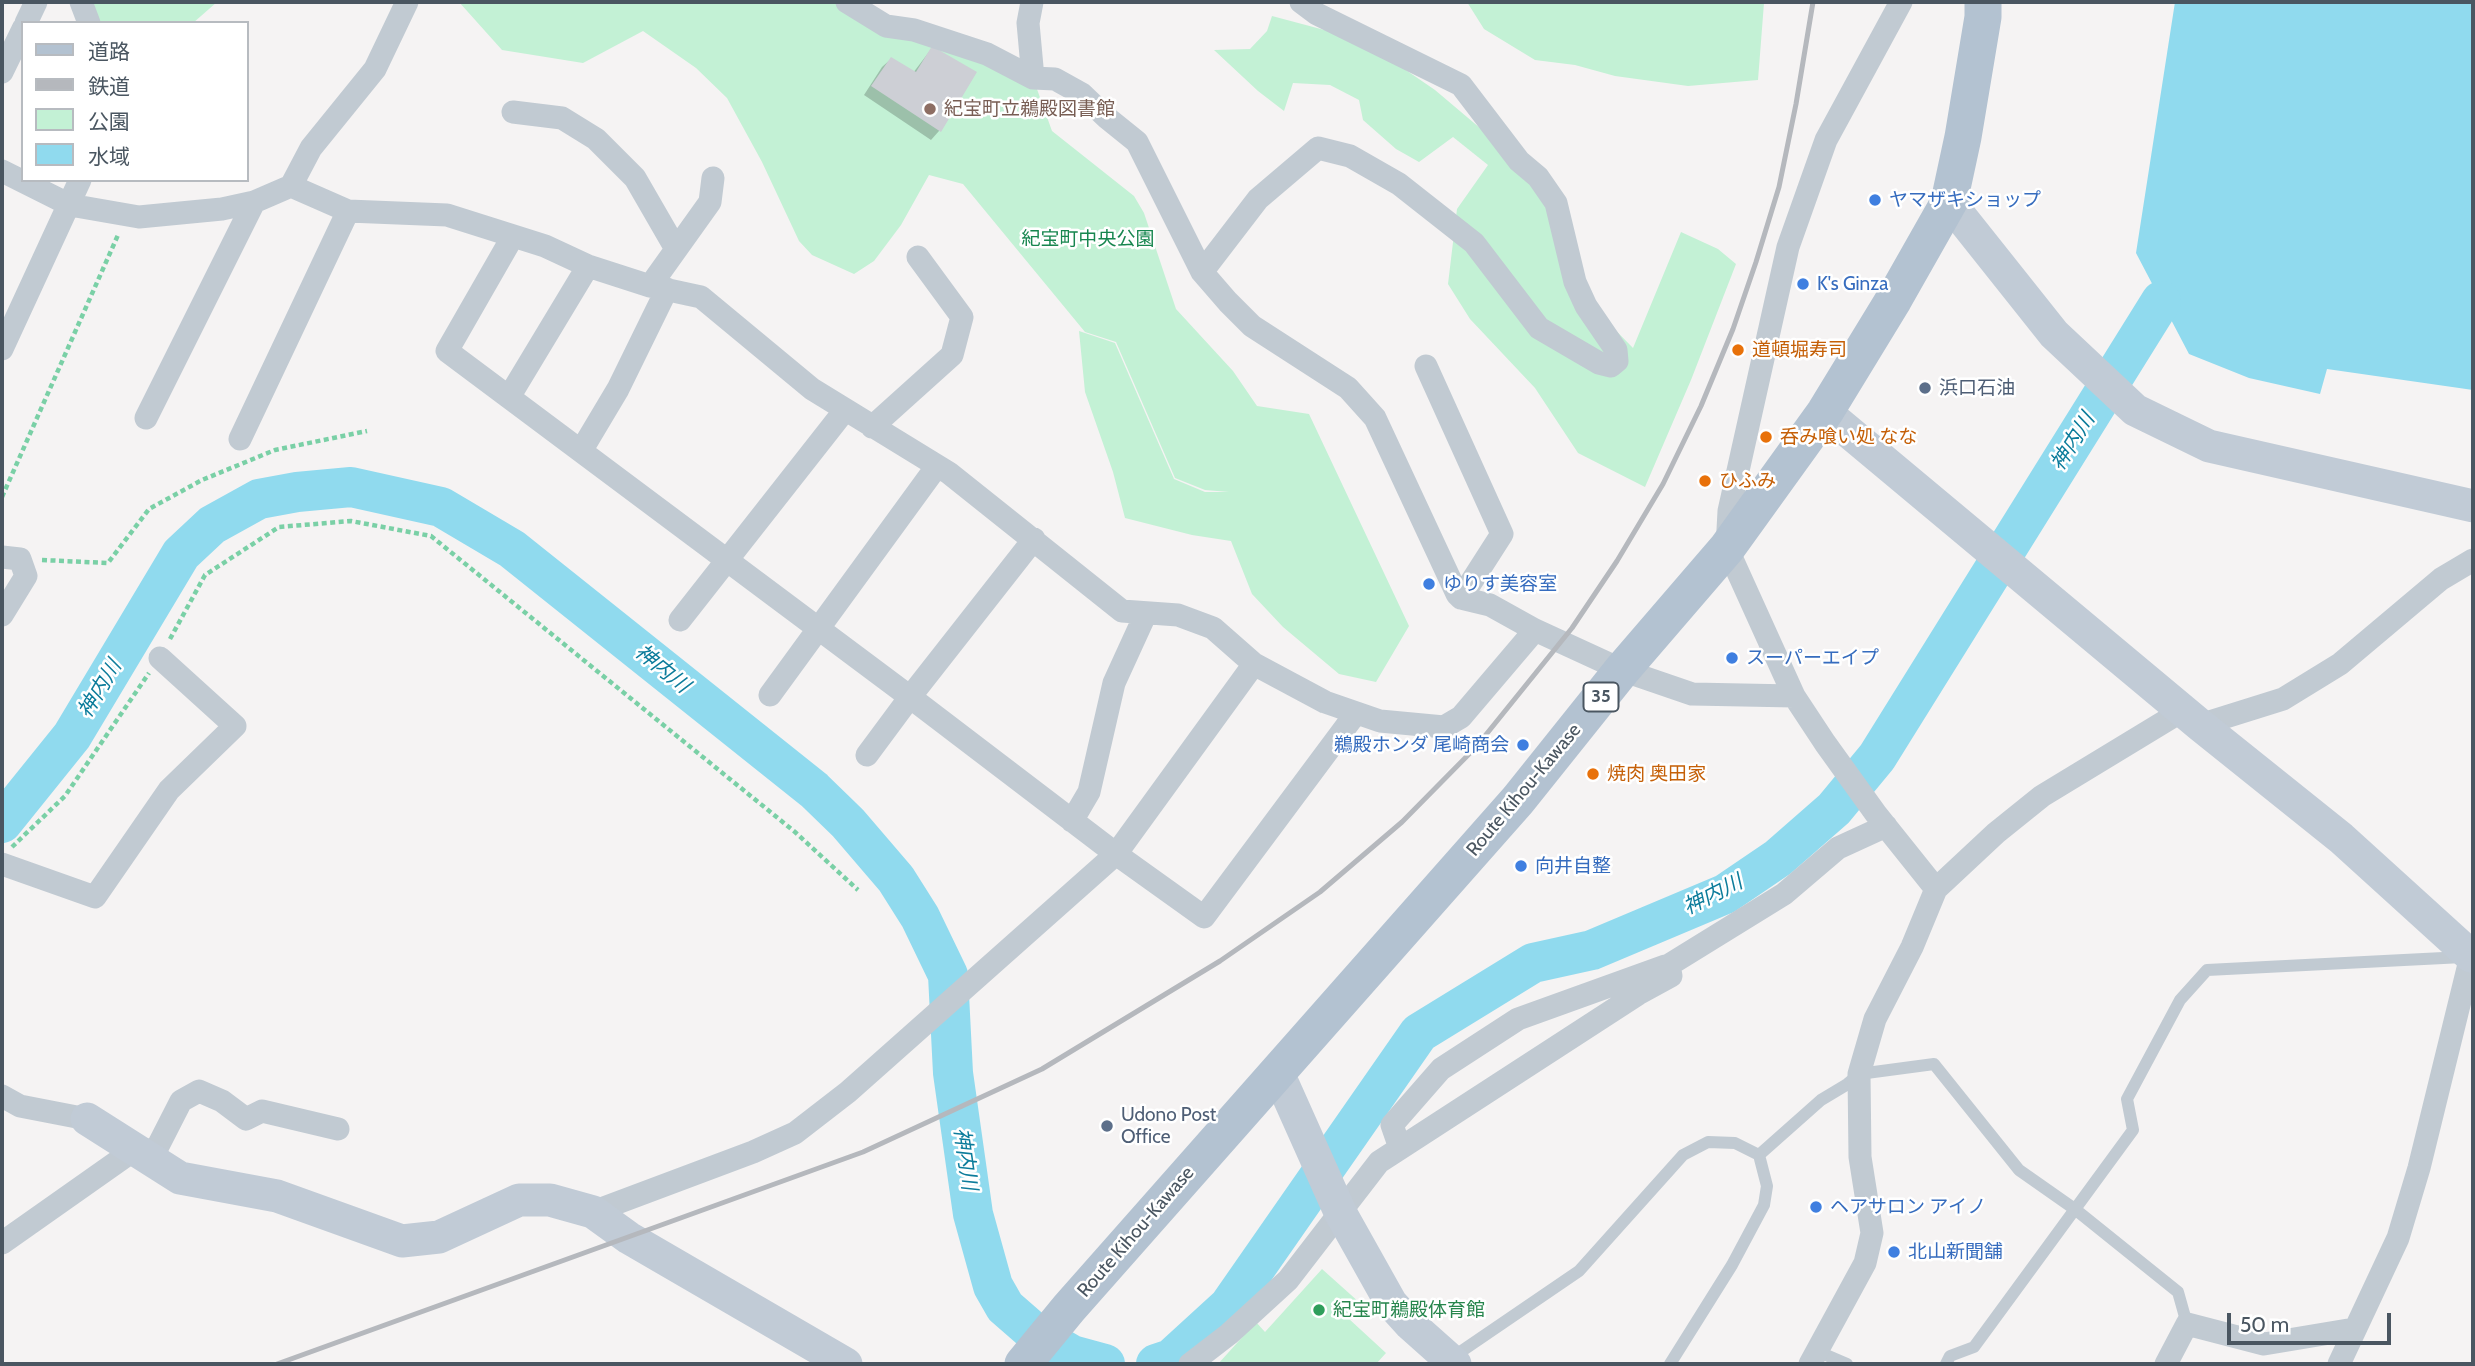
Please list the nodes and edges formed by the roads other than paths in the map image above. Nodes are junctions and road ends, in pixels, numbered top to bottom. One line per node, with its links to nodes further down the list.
1 (36, 2): 9 (street)
2 (80, 2): 10 (street)
3 (407, 2): 20 (street)
4 (847, 2): 13 (street)
5 (1032, 2): 13 (street)
6 (1301, 2): 29 (street)
7 (1901, 2): 43 (street)
8 (1983, 2): 22 (main road, Route Kihou-Kawase / 35)
9 (27, 21)
10 (88, 21)
11 (21, 33): 12 (street)
12 (2, 72)
13 (1033, 78): 29 (street)
14 (513, 113): 26 (street)
15 (2, 171): 17 (street)
16 (713, 178): 26 (street)
17 (21, 180)
18 (24, 182): 23 (street)
19 (79, 182): 23 (street)
20 (292, 186): 21 (street); 24 (street)
21 (254, 202): 23 (street); 36 (street)
22 (1949, 202): 35 (main road, Route Kihou-Kawase / 35); 41 (street)
23 (70, 205): 31 (street)
24 (348, 211): 25 (street); 38 (street)
25 (513, 236): 28 (street); 33 (street)
26 (676, 249): 30 (street)
27 (918, 257): 37 (street)
28 (588, 266): 30 (street); 33 (street)
29 (1202, 272): 47 (street)
30 (659, 288): 34 (street); 39 (street)
31 (2, 349)
32 (1426, 366): 47 (street)
33 (509, 397): 39 (street)
34 (845, 410): 37 (street); 45 (street)
35 (1825, 412): 43 (main road, Route Kihou-Kawase / 35); 60 (street)
36 (146, 418)
37 (872, 427): 40 (street)
38 (240, 439)
39 (581, 451): 45 (street)
40 (937, 466): 42 (street); 51 (street)
41 (2473, 506)
42 (1034, 539): 48 (street); 58 (street)
43 (1727, 548): 55 (main road, Route Kihou-Kawase / 35); 57 (street)
44 (11, 558): 49 (street)
45 (727, 560): 50 (street); 51 (street)
46 (2473, 560): 60 (street)
47 (1461, 598): 52 (street)
48 (1146, 612): 54 (street); 63 (street)
49 (2, 615)
50 (680, 621)
51 (819, 628): 56 (street); 58 (street)
52 (1535, 630): 55 (street); 59 (street)
53 (160, 658): 65 (street)
54 (1254, 664): 59 (street); 64 (street)
55 (1622, 670): 57 (street); 69 (main road, Route Kihou-Kawase / 35)
56 (770, 695)
57 (1794, 696): 62 (street)
58 (910, 697): 61 (street); 63 (street)
59 (1356, 713): 64 (street)
60 (2191, 718): 66 (street); 67 (street)
61 (867, 755)
62 (1881, 820): 66 (street); 68 (street)
63 (1072, 821): 64 (street)
64 (1116, 854): 78 (street)
65 (6, 856)
66 (1936, 888): 70 (street)
67 (2472, 952): 77 (lane); 82 (street)
68 (1669, 965): 74 (street); 74 (street)
69 (1277, 1072): 79 (street); 86 (main road, Route Kihou-Kawase / 35)
70 (1859, 1074): 76 (lane); 77 (lane); 83 (street)
71 (2, 1096): 72 (street)
72 (88, 1119): 75 (street)
73 (338, 1129): 75 (street)
74 (1400, 1148): 79 (street)
75 (134, 1150): 78 (street); 80 (street)
76 (1759, 1155): 85 (lane); 88 (lane)
77 (2076, 1210): 81 (lane); 90 (lane)
78 (593, 1212): 84 (street)
79 (1340, 1212): 85 (street); 87 (street)
80 (2, 1243)
81 (2187, 1324): 82 (street); 91 (street)
82 (2354, 1329): 92 (street)
83 (1815, 1358): 89 (lane)
84 (839, 1362)
85 (1452, 1362)
86 (1023, 1364)
87 (1190, 1364)
88 (1670, 1364)
89 (1847, 1364)
90 (1946, 1364)
91 (2166, 1364)
92 (2339, 1364)

